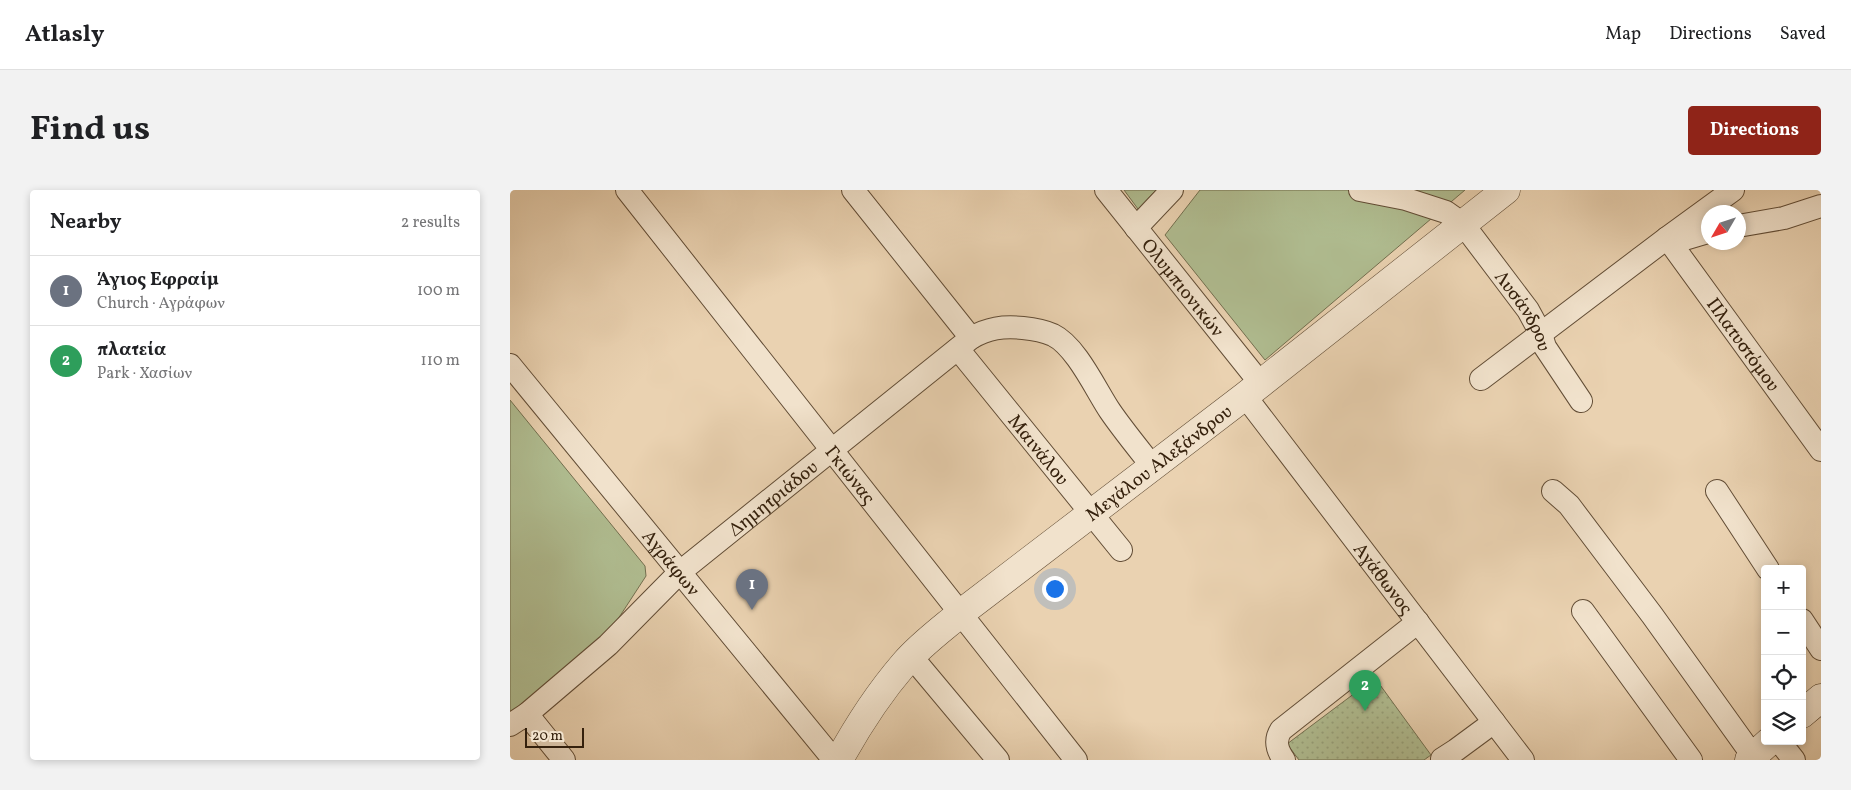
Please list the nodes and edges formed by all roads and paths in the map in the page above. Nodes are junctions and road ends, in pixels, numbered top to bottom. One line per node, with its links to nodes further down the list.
1 (627, 190): 21 (street, Γκιώνας)
2 (853, 190): 15 (street, Μαινάλου)
3 (1106, 190): 11 (street, Ολυμπιονικών)
4 (1172, 190): 11 (street)
5 (1360, 190): 9 (street)
6 (1506, 190): 9 (street, Μεγάλου Αλεξάνδρου)
7 (1733, 190): 13 (street)
8 (1821, 206): 10 (street)
9 (1463, 224): 14 (street, Λυσάνδρου); 18 (street, Μεγάλου Αλεξάνδρου)
10 (1746, 225)
11 (1136, 228): 18 (street, Ολυμπιονικών)
12 (1701, 234): 13 (street)
13 (1669, 241): 14 (street); 20 (street, Πλατυστόμου)
14 (1541, 334): 17 (street); 19 (street, Λυσάνδρου)
15 (965, 344): 21 (street, Δημητριάδου); 22 (street, Δημητριάδου); 25 (street, Μαινάλου)
16 (510, 365): 28 (street, Αγράφων)
17 (1481, 379)
18 (1253, 390): 22 (street, Μεγάλου Αλεξάνδρου); 31 (street, Αγάθωνος)
19 (1581, 401)
20 (1821, 450)
21 (832, 451): 28 (street, Δημητριάδου); 30 (street, Γκιώνας)
22 (1152, 466): 25 (street, Μεγάλου Αλεξάνδρου)
23 (1553, 491): 41 (street)
24 (1717, 491): 27 (street)
25 (1091, 513): 26 (street, Μαινάλου); 30 (street, Μεγάλου Αλεξάνδρου)
26 (1121, 550)
27 (1765, 565)
28 (680, 572): 37 (street, Δημητριάδου); 44 (street, Αγράφων)
29 (1583, 611): 49 (street)
30 (961, 613): 34 (street, Μεγάλου Αλεξάνδρου); 47 (street, Γκιώνας)
31 (1418, 622): 38 (street, Αγάθωνος); 40 (street)
32 (1806, 626): 33 (street)
33 (1821, 649)
34 (911, 656): 45 (street, Μεγάλου Αλεξάνδρου); 46 (street)
35 (1821, 698): 36 (street)
36 (1806, 711)
37 (518, 719): 43 (street)
38 (1494, 722): 42 (street); 48 (street, Αγάθωνος)
39 (1782, 745): 50 (street)
40 (1280, 751)
41 (1757, 753)
42 (1442, 759)
43 (564, 760)
44 (834, 760)
45 (839, 760)
46 (998, 760)
47 (1076, 760)
48 (1523, 760)
49 (1691, 760)
50 (1794, 760)

